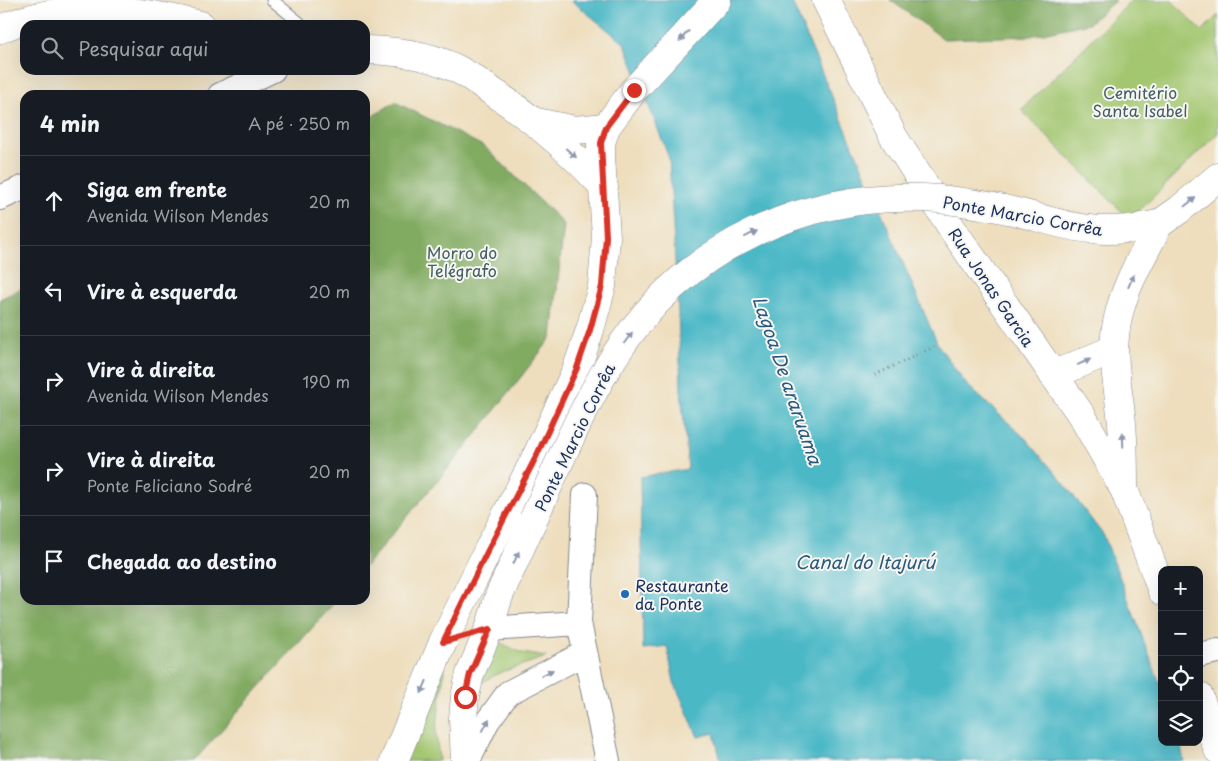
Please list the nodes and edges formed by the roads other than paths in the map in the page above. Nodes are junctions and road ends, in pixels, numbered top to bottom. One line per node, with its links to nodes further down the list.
1 (272, 0): 7 (lane)
2 (717, 0): 14 (main road, one-way to 14)
3 (826, 0): 21 (main road, Rua Jonas Garcia)
4 (127, 5): 5 (main road); 6 (main road)
5 (28, 20)
6 (179, 20)
7 (297, 20)
8 (20, 22): 9 (main road)
9 (0, 29)
10 (370, 50): 13 (main road)
11 (262, 75): 12 (street)
12 (231, 90)
13 (534, 122): 14 (main road); 16 (main road, one-way to 16)
14 (607, 125): 16 (main road)
15 (1218, 177): 19 (main road, one-way to 15)
16 (604, 187): 27 (main road)
17 (20, 189): 18 (street)
18 (0, 198)
19 (1159, 224): 20 (main road, one-way to 19); 26 (main road, Ponte Marcio Corrêa, one-way to 19, bridge)
20 (1114, 349): 21 (main road, one-way to 20); 22 (main road, one-way to 20)
21 (1054, 375): 22 (main road, Rua Jonas Garcia)
22 (1124, 489): 24 (main road)
23 (585, 496): 25 (street)
24 (1158, 580)
25 (579, 623): 26 (street); 29 (street)
26 (490, 629): 27 (main road); 34 (main road, Ponte Marcio Corrêa)
27 (443, 642): 33 (main road, one-way to 33)
28 (1218, 651): 30 (street)
29 (585, 653): 34 (street, one-way to 29); 35 (street)
30 (1203, 654)
31 (1201, 701): 32 (main road)
32 (1218, 750)
33 (394, 761)
34 (466, 761)
35 (608, 761)

